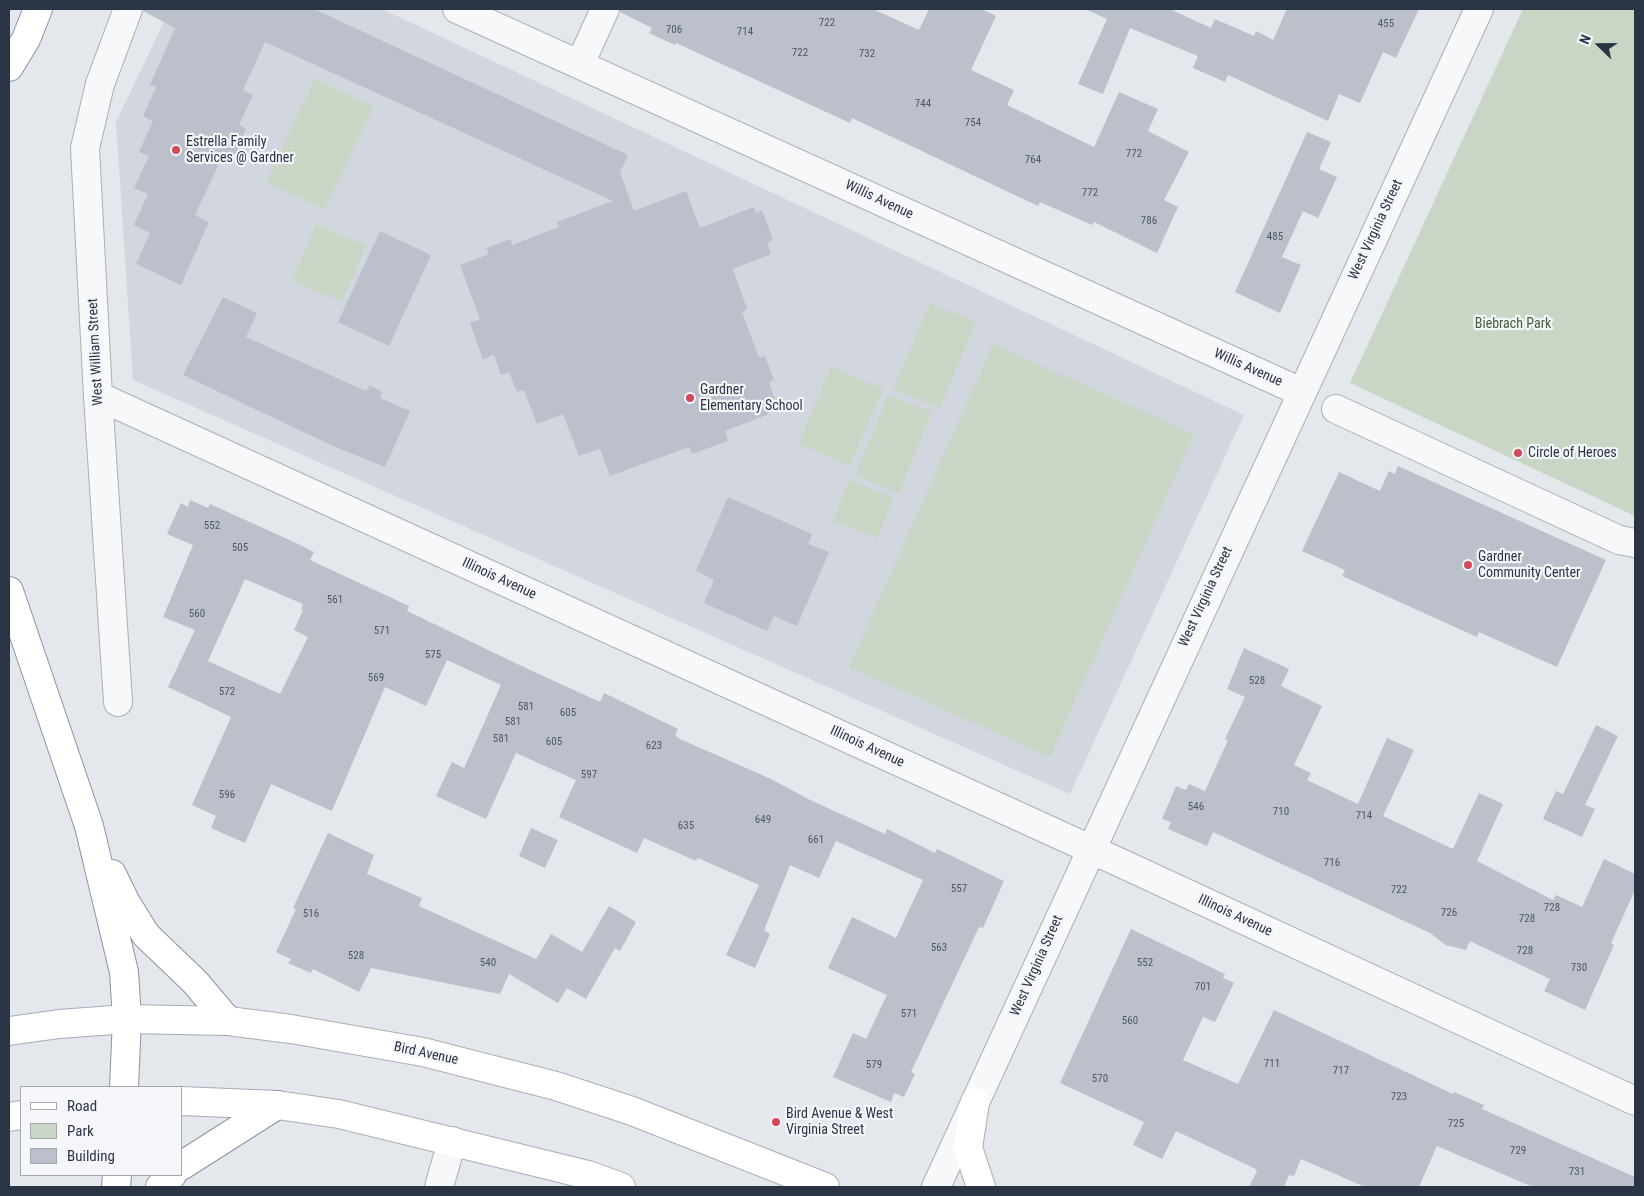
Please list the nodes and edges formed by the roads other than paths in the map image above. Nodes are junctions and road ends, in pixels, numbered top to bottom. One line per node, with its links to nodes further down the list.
1 (38, 9): 7 (main road)
2 (128, 9): 9 (street, West William Street)
3 (457, 9): 6 (street, Willis Avenue)
4 (604, 9): 6 (street)
5 (1479, 9): 8 (street, West Virginia Street)
6 (580, 64): 8 (street, Willis Avenue)
7 (9, 67)
8 (1301, 392): 15 (street, West Virginia Street)
9 (98, 396): 13 (street, West William Street); 15 (street, Illinois Avenue)
10 (1336, 409): 11 (street)
11 (1635, 543)
12 (9, 591): 14 (main road)
13 (118, 702)
14 (89, 826): 16 (main road); 17 (main road)
15 (1090, 849): 21 (street, Illinois Avenue); 22 (street, West Virginia Street)
16 (127, 1019): 17 (main road, Bird Avenue); 18 (main road, Bird Avenue); 19 (main road)
17 (228, 1021): 30 (main road, Bird Avenue)
18 (9, 1031)
19 (124, 1086)
20 (182, 1101): 23 (main road)
21 (1635, 1101)
22 (975, 1102): 31 (street, West Virginia Street); 32 (main road)
23 (278, 1106): 24 (main road); 25 (main road)
24 (452, 1141): 28 (street); 29 (main road)
25 (182, 1165)
26 (171, 1176): 27 (main road)
27 (160, 1187)
28 (439, 1187)
29 (621, 1187)
30 (825, 1187)
31 (936, 1187)
32 (981, 1187)

